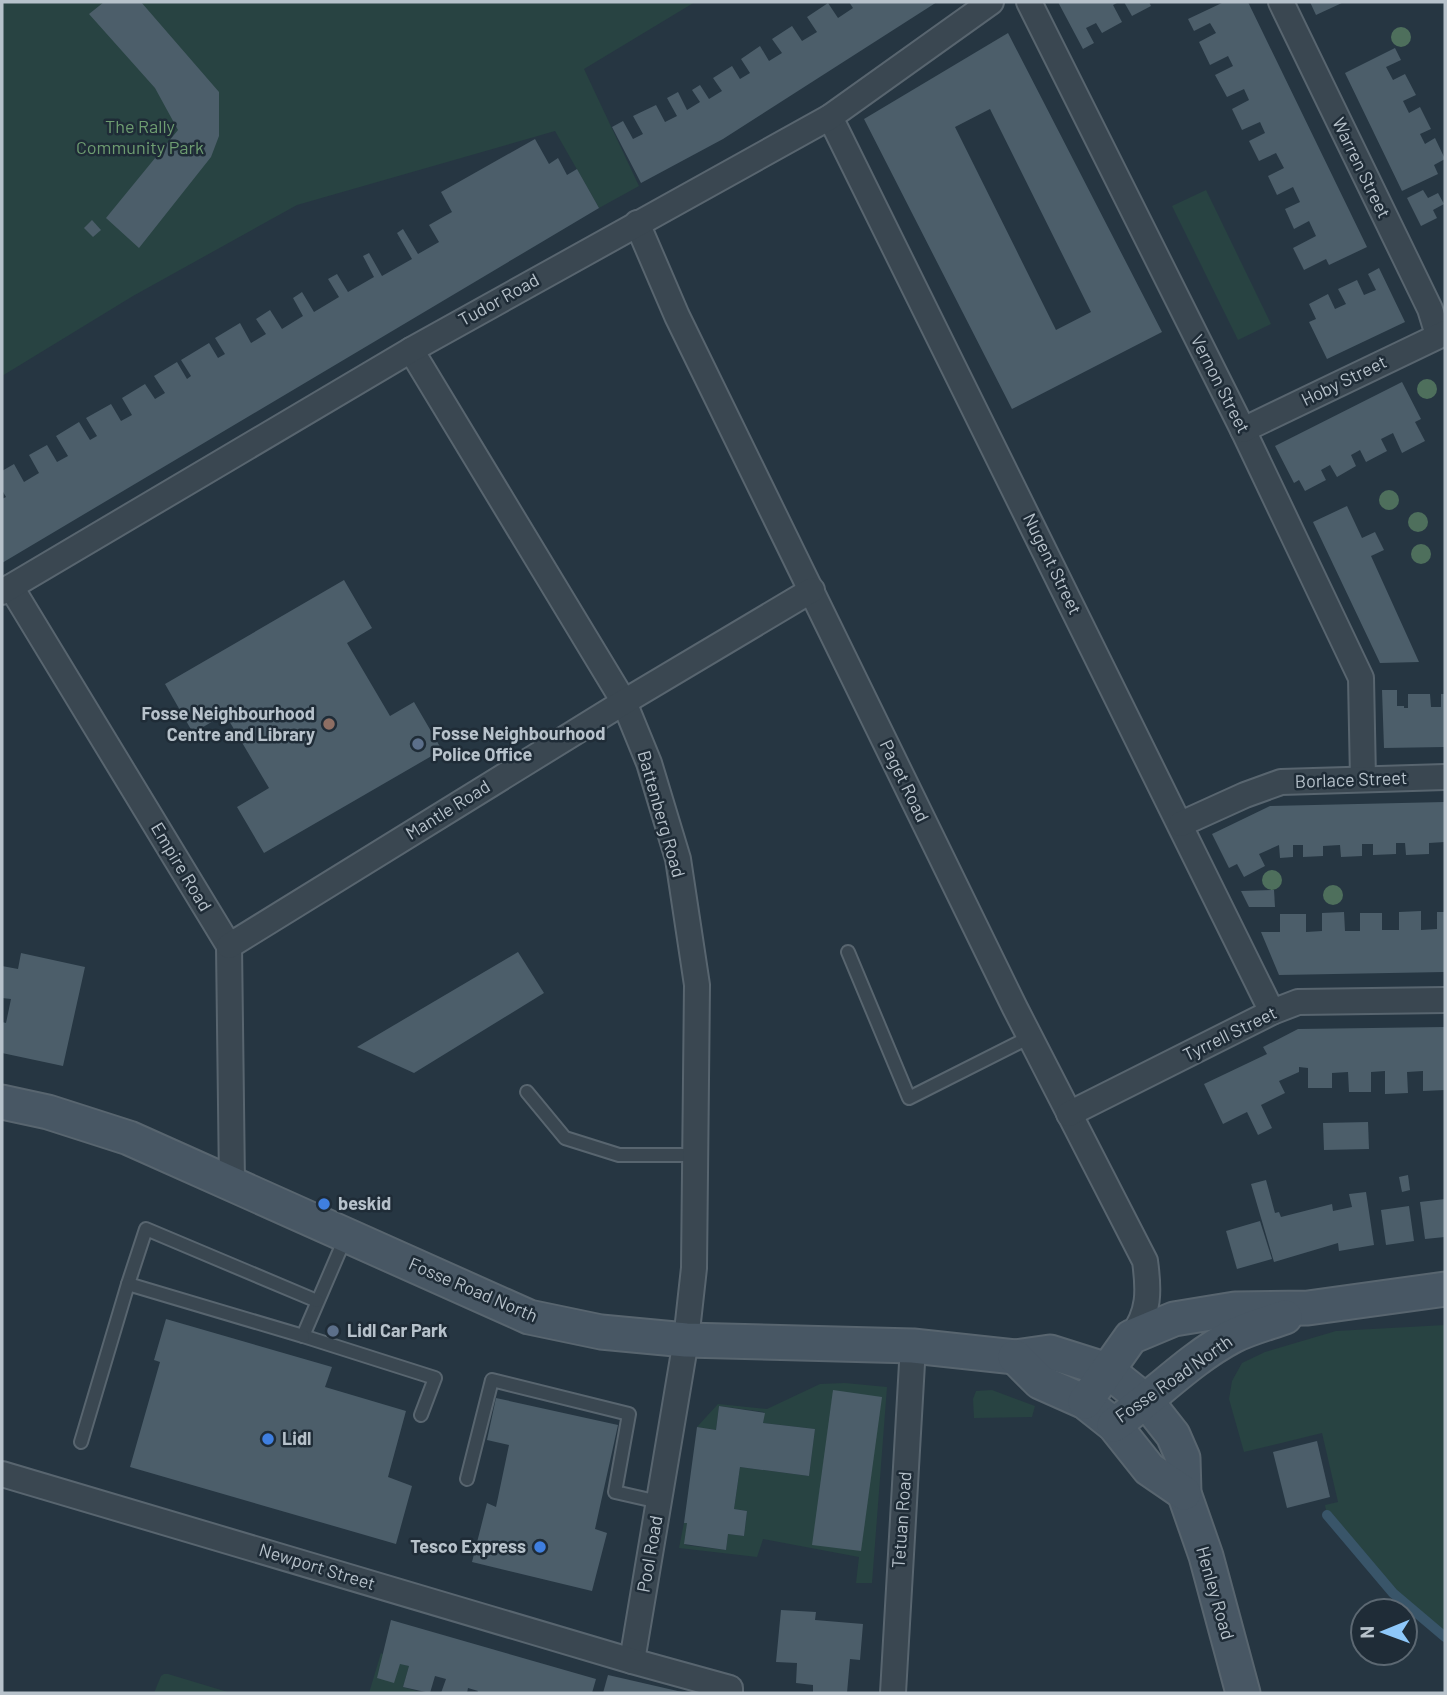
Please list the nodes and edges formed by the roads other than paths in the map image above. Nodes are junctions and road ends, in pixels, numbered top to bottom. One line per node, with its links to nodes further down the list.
1 (991, 2): 4 (street, Tudor Road)
2 (1029, 2): 8 (street, Vernon Street)
3 (1280, 2): 6 (street, Warren Street)
4 (830, 117): 5 (street, Tudor Road); 14 (street, Nugent Street)
5 (637, 223): 7 (street, Tudor Road); 10 (street, Paget Road)
6 (1442, 334): 8 (street, Hoby Street)
7 (411, 350): 9 (street, Tudor Road); 11 (street, Battenberg Road)
8 (1243, 430): 13 (street, Vernon Street)
9 (6, 590): 15 (street, Empire Road)
10 (812, 590): 11 (street, Mantle Road); 19 (street, Paget Road)
11 (624, 702): 15 (street, Mantle Road); 23 (street, Battenberg Road)
12 (1445, 777): 13 (street, Borlace Street)
13 (1363, 779): 14 (street, Borlace Street)
14 (1181, 824): 18 (street, Nugent Street)
15 (229, 946): 24 (street)
16 (848, 952): 19 (lane)
17 (1445, 1000): 18 (street, Tyrrell Street)
18 (1272, 1012): 22 (street, Tyrrell Street)
19 (1030, 1037): 22 (street, Paget Road)
20 (527, 1092): 23 (lane)
21 (2, 1102): 24 (street, Fosse Road North)
22 (1069, 1114): 31 (street, Paget Road)
23 (695, 1155): 32 (street, Battenberg Road)
24 (232, 1182): 25 (street, Fosse Road North)
25 (346, 1236): 28 (lane); 32 (street, Fosse Road North)
26 (128, 1284): 28 (lane); 30 (lane); 40 (lane)
27 (1445, 1289): 29 (street, Fosse Road North)
28 (317, 1301): 30 (lane)
29 (1308, 1308): 31 (street, Fosse Road North); 37 (street, Fosse Road North)
30 (303, 1336): 38 (lane)
31 (1132, 1337): 35 (street, Fosse Road North)
32 (686, 1340): 33 (street, Fosse Road North); 44 (street, Pool Road)
33 (913, 1346): 34 (street, Fosse Road North); 47 (street, Tetuan Road)
34 (1015, 1357): 35 (street, Fosse Road North); 36 (street, Fosse Road North)
35 (1107, 1370): 36 (street, Fosse Road North); 37 (street, Henley Road)
36 (1085, 1402): 39 (street, Fosse Road North)
37 (1147, 1402): 39 (street, Fosse Road North); 43 (street, Henley Road)
38 (421, 1415)
39 (1114, 1426): 43 (street)
40 (81, 1442)
41 (2, 1474): 45 (street, Newport Street)
42 (467, 1479): 44 (lane)
43 (1184, 1493): 48 (street, Henley Road)
44 (659, 1502): 45 (street, Pool Road)
45 (632, 1661): 46 (street)
46 (730, 1693)
47 (893, 1693)
48 (1242, 1693)

